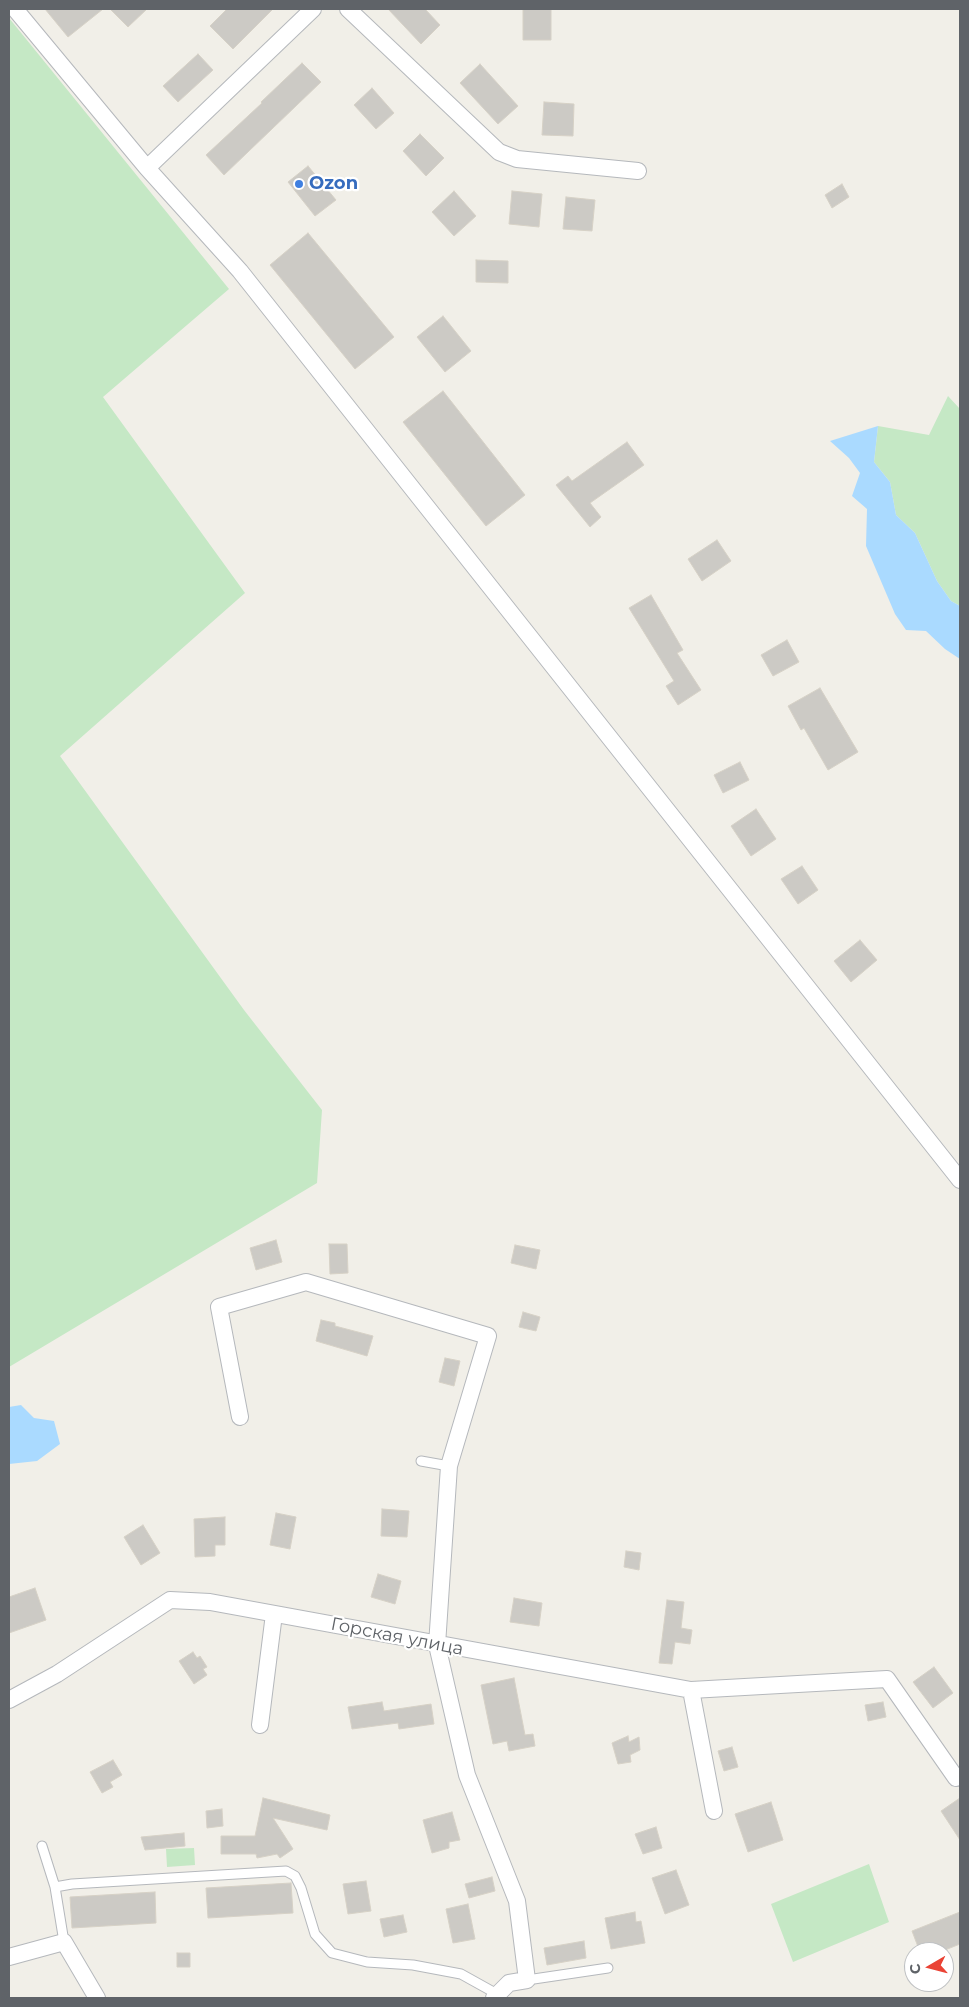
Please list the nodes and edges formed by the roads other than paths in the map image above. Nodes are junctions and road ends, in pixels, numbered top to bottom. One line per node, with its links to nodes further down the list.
1 (15, 9): 4 (street)
2 (313, 9): 4 (street)
3 (348, 9): 5 (street)
4 (146, 168): 6 (street)
5 (638, 171)
6 (960, 1180)
7 (240, 1417): 9 (street)
8 (421, 1460): 9 (lane)
9 (449, 1466): 11 (street)
10 (274, 1614): 11 (street, Горская улица); 13 (street, Горская улица); 14 (street)
11 (437, 1645): 12 (street, Горская улица); 22 (street)
12 (691, 1690): 15 (street, Горская улица); 16 (street)
13 (9, 1700)
14 (260, 1725)
15 (956, 1778)
16 (714, 1811)
17 (42, 1846): 18 (lane)
18 (56, 1888): 19 (lane); 23 (lane)
19 (64, 1942): 20 (street); 24 (street)
20 (9, 1957)
21 (608, 1968): 22 (lane)
22 (527, 1980): 23 (street)
23 (496, 1996)
24 (97, 1998)

